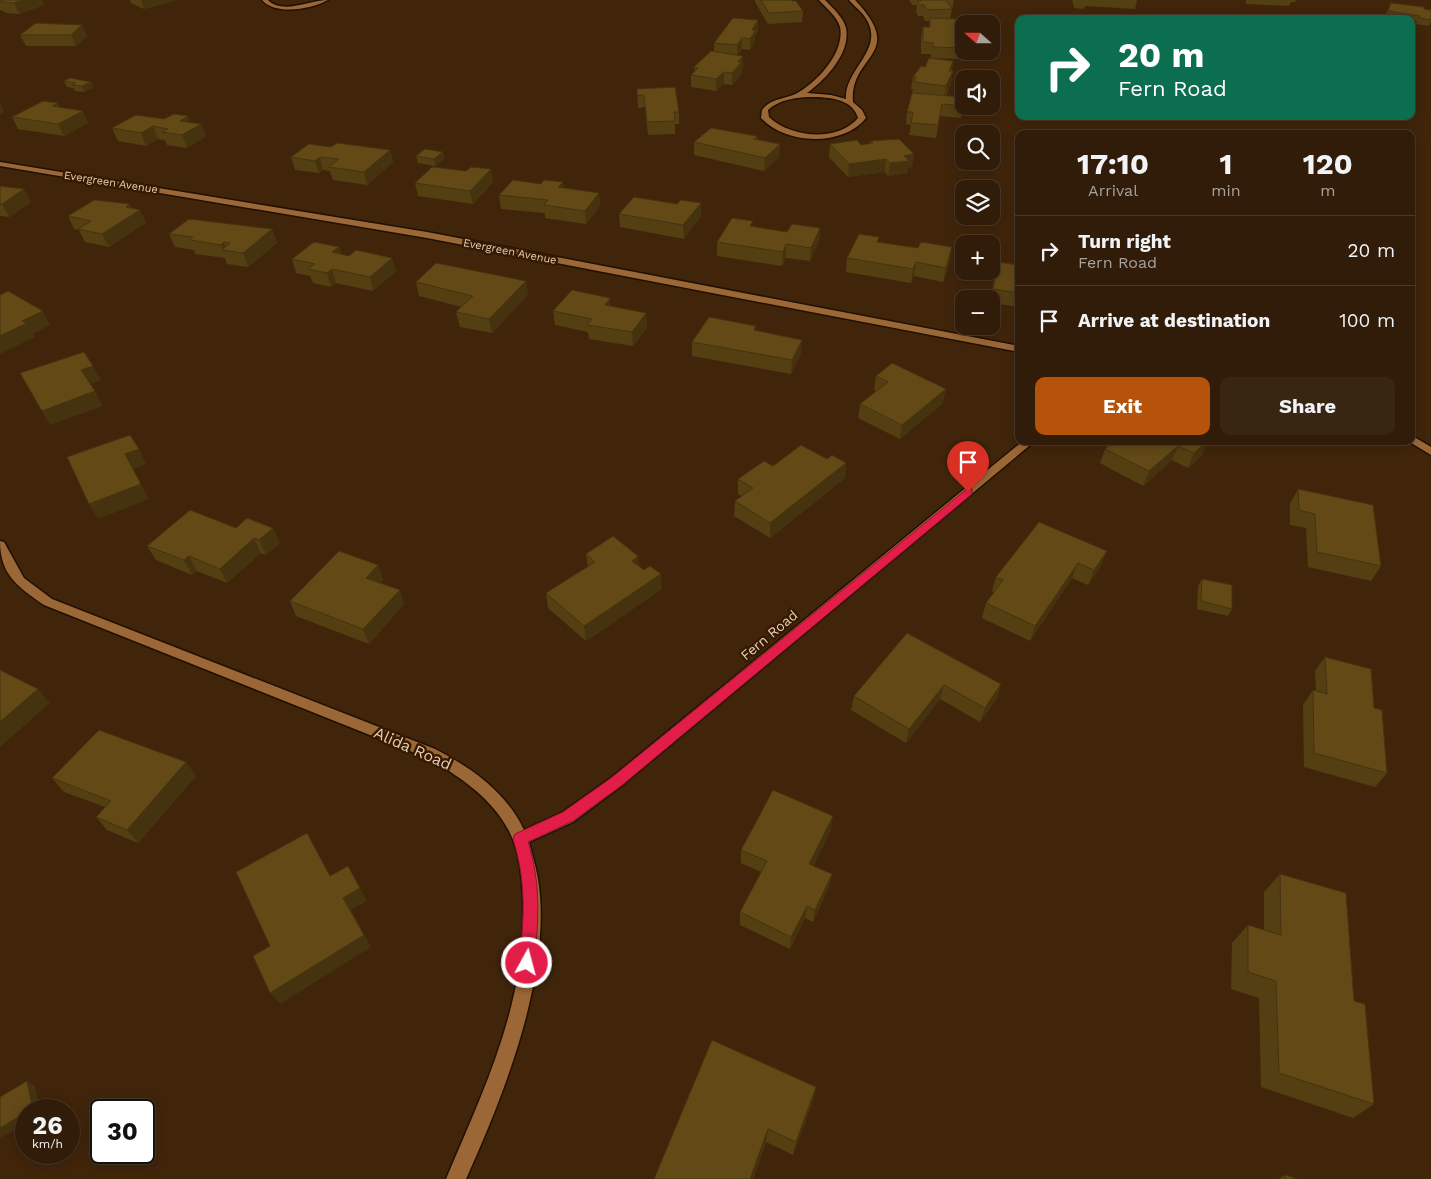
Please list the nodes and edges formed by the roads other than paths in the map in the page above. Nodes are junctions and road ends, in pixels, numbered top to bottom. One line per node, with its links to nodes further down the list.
1 (265, 0): 2 (street)
2 (325, 0)
3 (822, 0): 5 (street)
4 (852, 0): 6 (street)
5 (798, 96): 6 (street); 6 (street)
6 (850, 103)
7 (0, 164): 8 (street, Evergreen Avenue)
8 (1015, 348)
9 (1415, 441): 11 (street)
10 (1025, 445): 13 (street, Fern Road)
11 (1431, 452)
12 (0, 545): 13 (street, Alida Road)
13 (520, 839): 14 (street, Alida Road)
14 (456, 1179)

